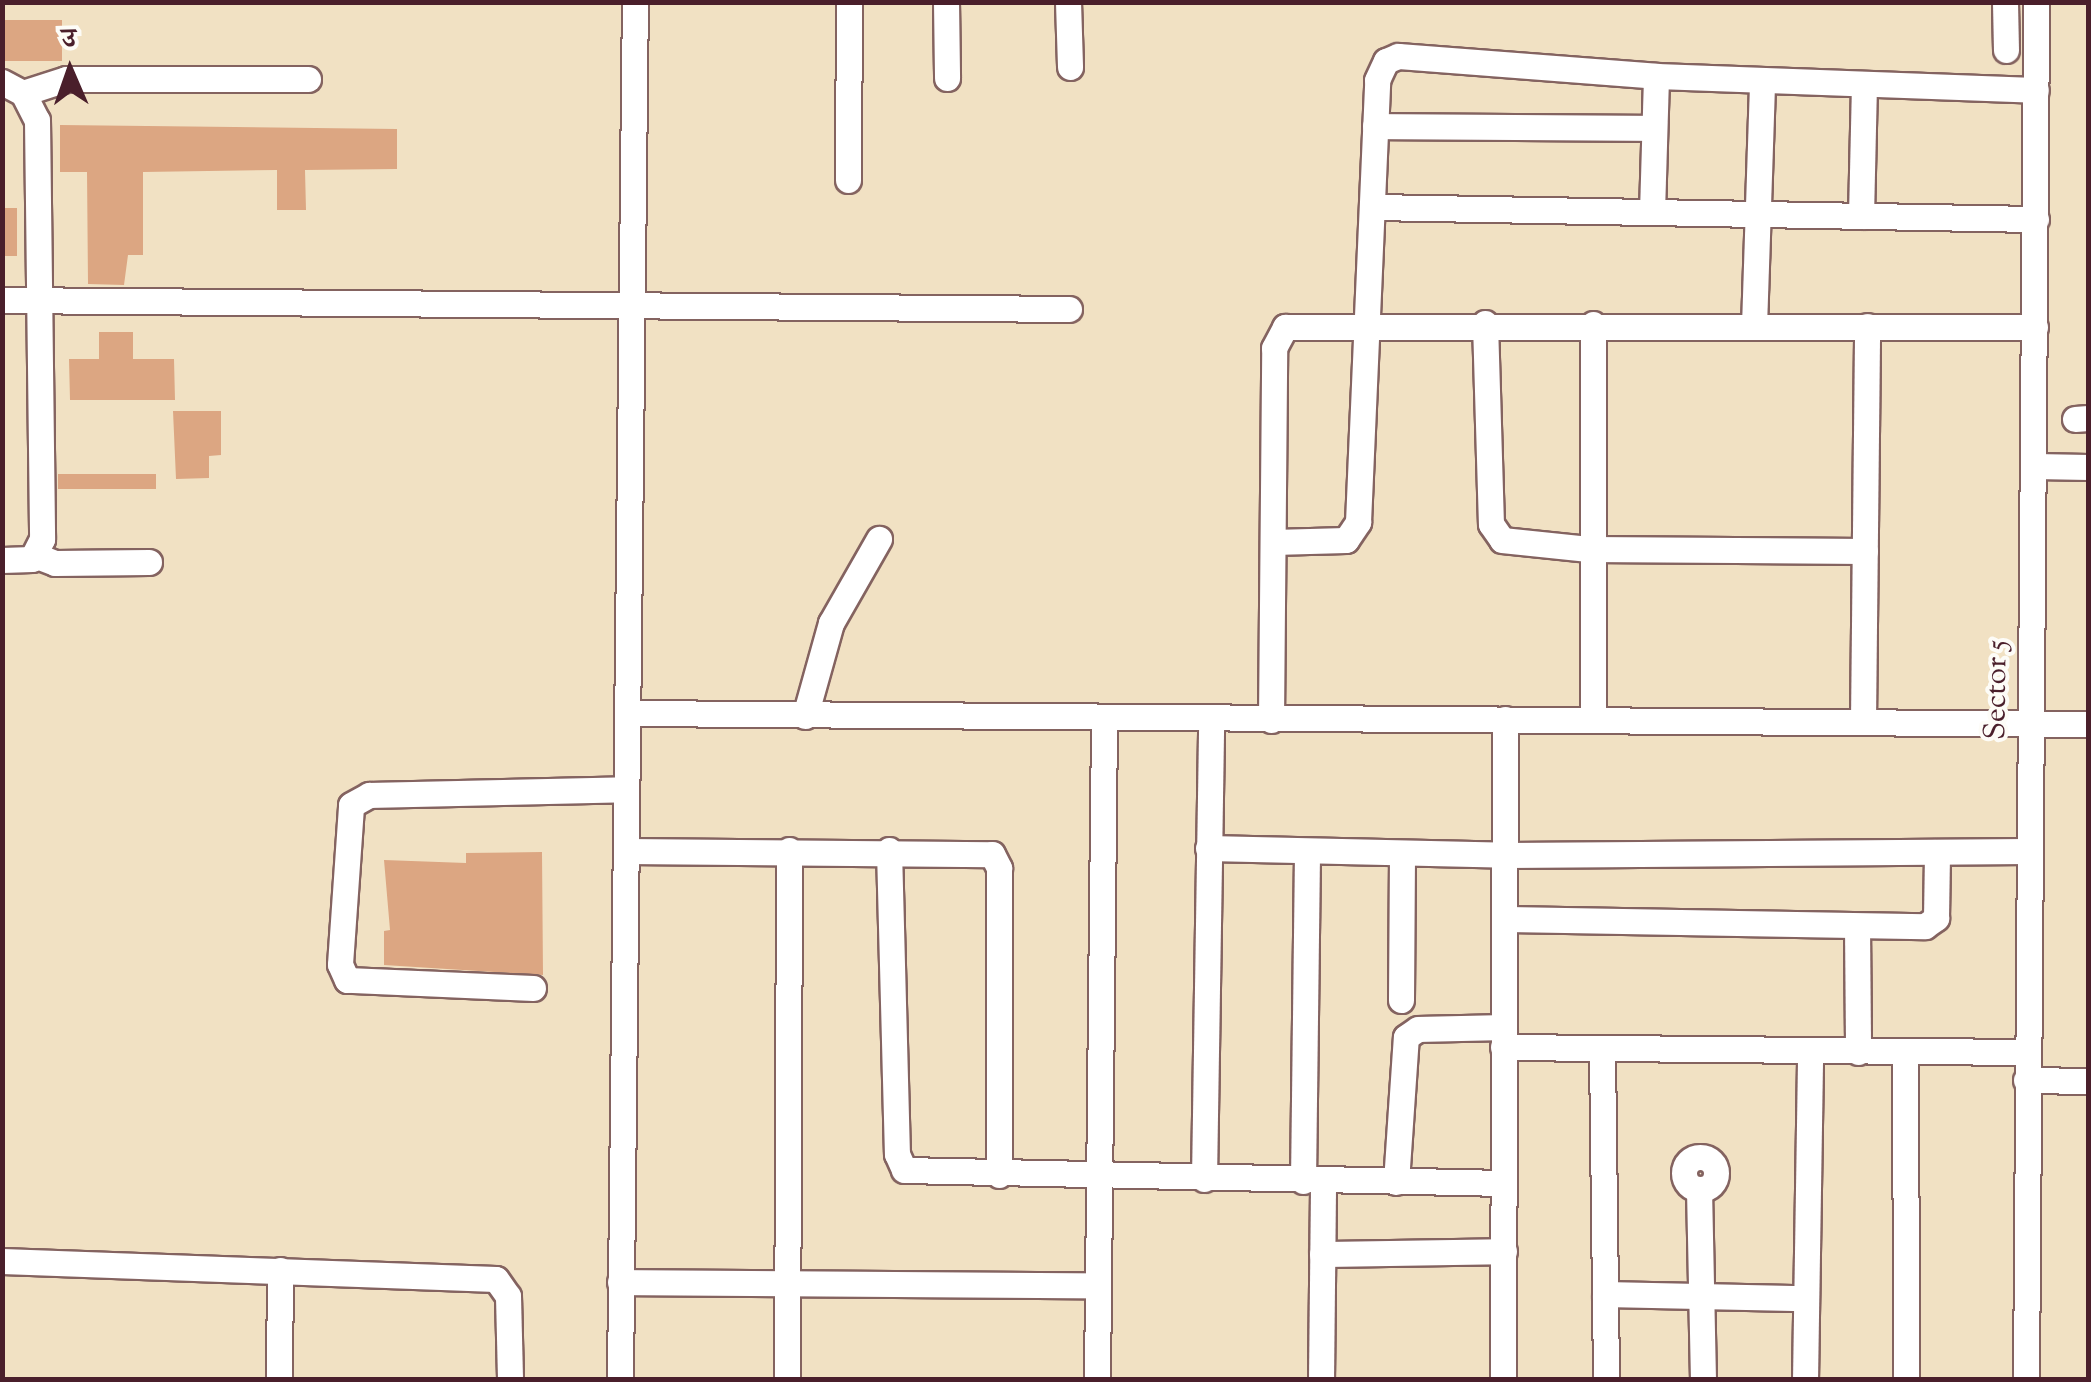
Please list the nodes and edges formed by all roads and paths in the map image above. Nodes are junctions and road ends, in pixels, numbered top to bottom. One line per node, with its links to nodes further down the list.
1 (635, 2): 26 (street)
2 (849, 2): 18 (street)
3 (946, 2): 10 (street)
4 (1068, 2): 8 (street)
5 (2005, 2): 7 (street)
6 (2036, 2): 15 (street, Sector 5)
7 (2006, 50)
8 (1070, 68)
9 (1656, 76): 12 (street); 16 (street); 17 (street)
10 (946, 78)
11 (308, 79): 14 (street)
12 (1762, 80): 13 (street); 21 (street)
13 (1864, 84): 15 (street); 22 (street)
14 (12, 88): 25 (street)
15 (2036, 90): 23 (street, Sector 5)
16 (1375, 126): 17 (street); 19 (street)
17 (1654, 128): 20 (street)
18 (848, 180)
19 (1372, 207): 20 (street); 28 (street)
20 (1652, 212): 21 (street)
21 (1758, 214): 22 (street); 31 (street)
22 (1861, 216): 23 (street)
23 (2036, 219): 33 (street, Sector 5)
24 (2, 300): 25 (street)
25 (42, 300): 26 (street); 40 (street)
26 (633, 305): 27 (street); 43 (street)
27 (1069, 309)
28 (1369, 323): 29 (street); 37 (street); 37 (street)
29 (1485, 323): 30 (street); 38 (street)
30 (1593, 324): 31 (street); 38 (street)
31 (1754, 326): 32 (street)
32 (1867, 326): 33 (street); 39 (street)
33 (2035, 328): 34 (street, Sector 5)
34 (2035, 466): 35 (street); 51 (street, Sector 5)
35 (2088, 467)
36 (880, 539): 44 (street)
37 (1272, 542): 46 (street)
38 (1589, 549): 39 (street); 48 (street)
39 (1865, 551): 50 (street)
40 (37, 556): 41 (street); 42 (street)
41 (2, 560)
42 (149, 562)
43 (629, 713): 44 (street); 53 (street)
44 (805, 716): 45 (street)
45 (1104, 719): 49 (street); 76 (street)
46 (1271, 720): 47 (street); 49 (street)
47 (1505, 720): 48 (street); 62 (street)
48 (1592, 720): 50 (street)
49 (1211, 721): 54 (street)
50 (1862, 721): 51 (street)
51 (2030, 721): 52 (street); 58 (street, Sector 5)
52 (2088, 724)
53 (625, 789): 57 (street); 65 (street)
54 (1208, 848): 60 (street); 77 (street)
55 (789, 850): 56 (street); 57 (street); 87 (street)
56 (889, 850): 75 (street); 75 (street)
57 (626, 851): 86 (street)
58 (2028, 851): 59 (street); 72 (street, Sector 5)
59 (1938, 852): 62 (street); 64 (street)
60 (1307, 853): 61 (street); 78 (street)
61 (1402, 854): 62 (street); 66 (street)
62 (1507, 855): 63 (street)
63 (1508, 919): 64 (street); 67 (street)
64 (1857, 927): 70 (street)
65 (533, 988)
66 (1401, 1000)
67 (1504, 1037): 68 (street); 79 (street); 80 (street)
68 (1602, 1051): 69 (street); 89 (street)
69 (1810, 1052): 70 (street); 91 (street)
70 (1858, 1052): 71 (street)
71 (1905, 1052): 72 (street); 102 (street)
72 (2026, 1052): 73 (street, Sector 5)
73 (2026, 1080): 74 (street); 103 (street, Sector 5)
74 (2088, 1081)
75 (998, 1174): 76 (street)
76 (1099, 1176): 77 (street); 88 (street)
77 (1204, 1179): 78 (street)
78 (1313, 1181): 79 (street); 83 (street)
79 (1396, 1182): 80 (street)
80 (1504, 1182): 82 (street)
81 (1699, 1189): 90 (street)
82 (1504, 1250): 83 (street); 98 (street)
83 (1322, 1254): 97 (street)
84 (2, 1261): 85 (street)
85 (280, 1270): 92 (street); 93 (street)
86 (620, 1282): 87 (street); 94 (street)
87 (785, 1284): 88 (street); 95 (street)
88 (1096, 1285): 96 (street)
89 (1606, 1294): 90 (street); 99 (street)
90 (1702, 1295): 91 (street); 100 (street)
91 (1804, 1298): 101 (street)
92 (280, 1380)
93 (510, 1380)
94 (620, 1380)
95 (787, 1380)
96 (1096, 1380)
97 (1321, 1380)
98 (1503, 1380)
99 (1606, 1380)
100 (1703, 1380)
101 (1805, 1380)
102 (1906, 1380)
103 (2026, 1380)

